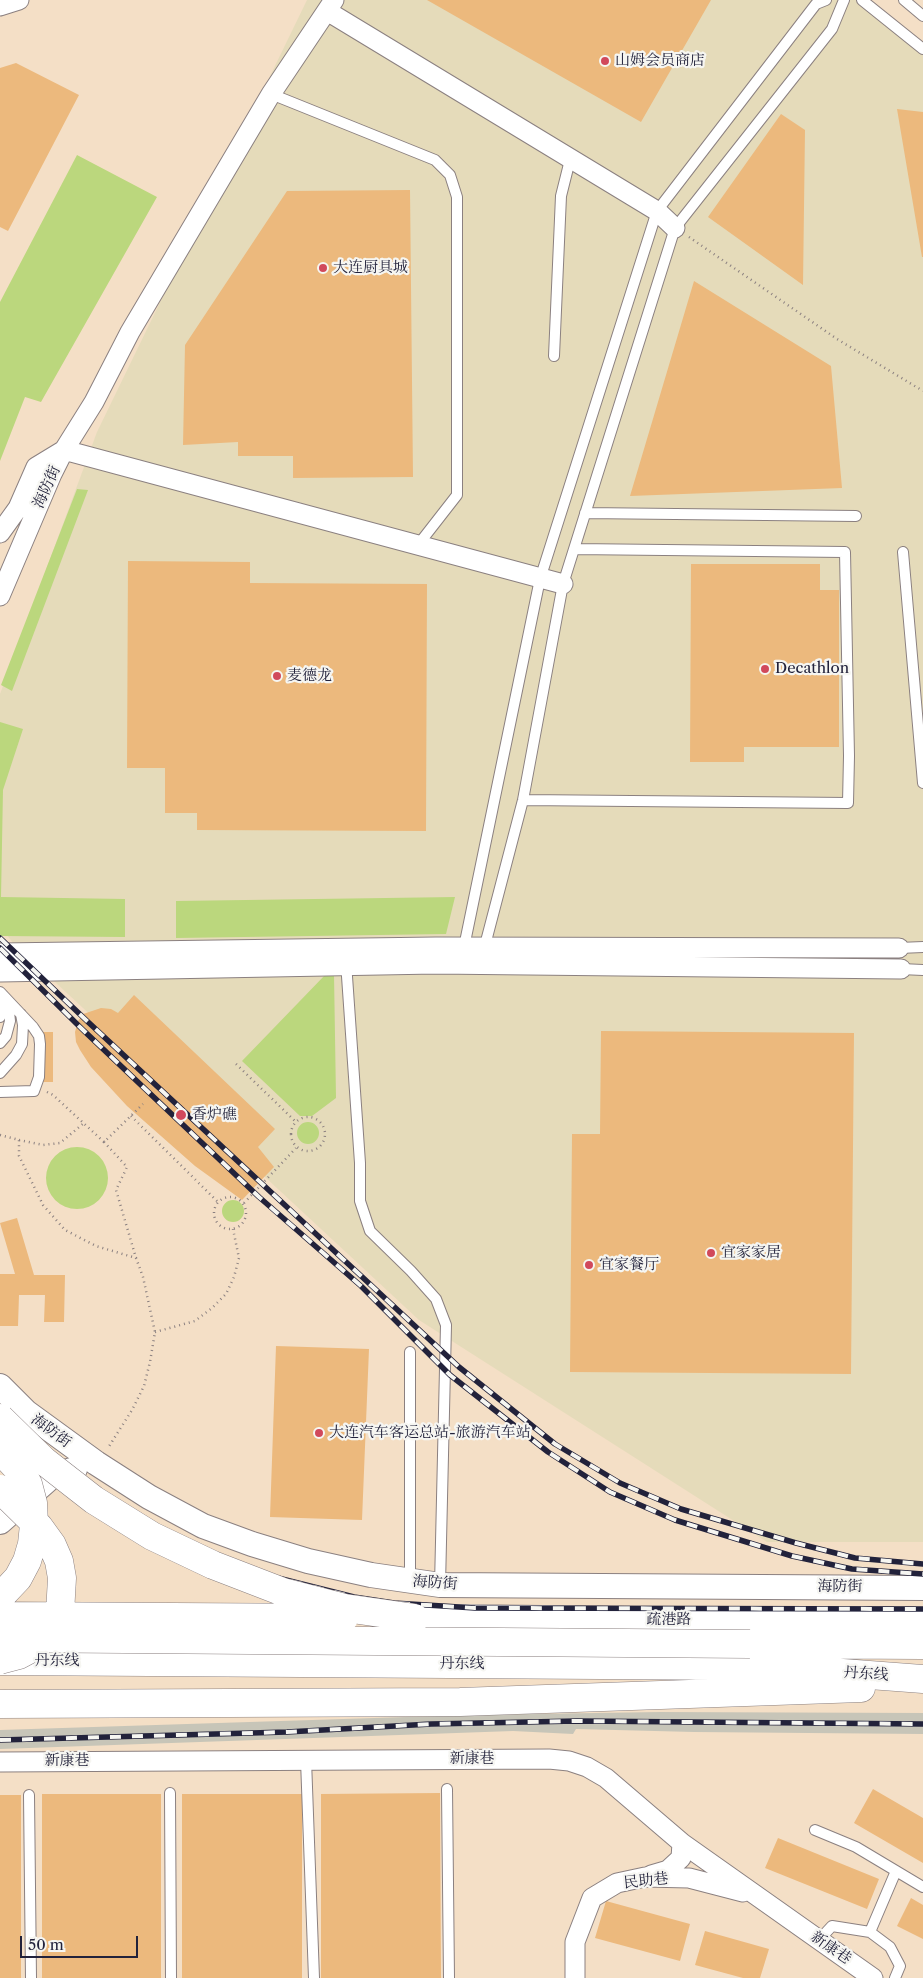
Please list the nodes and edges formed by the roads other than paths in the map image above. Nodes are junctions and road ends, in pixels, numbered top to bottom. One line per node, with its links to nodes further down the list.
1 (19, 0): 6 (street)
2 (826, 0): 12 (lane)
3 (844, 0): 13 (lane)
4 (862, 0): 9 (lane)
5 (904, 0): 8 (lane)
6 (0, 6)
7 (331, 6): 10 (street); 11 (street)
8 (923, 16)
9 (923, 49)
10 (271, 94): 15 (street); 19 (lane)
11 (570, 160): 12 (street); 14 (lane)
12 (657, 211): 13 (street); 22 (lane)
13 (676, 228): 16 (lane)
14 (554, 356)
15 (64, 450): 18 (street, 海防街); 19 (street); 24 (street, 海防街)
16 (586, 513): 17 (lane); 20 (lane)
17 (856, 516)
18 (0, 533)
19 (418, 545): 22 (street)
20 (574, 549): 23 (lane); 26 (lane)
21 (903, 552): 25 (lane)
22 (540, 579): 23 (street); 27 (lane)
23 (563, 584): 26 (lane)
24 (0, 596)
25 (923, 783)
26 (523, 800): 28 (lane)
27 (464, 947): 28 (street); 32 (street); 33 (lane)
28 (485, 947): 30 (street); 33 (lane)
29 (923, 947): 30 (lane)
30 (899, 948)
31 (0, 953): 32 (street)
32 (346, 957): 33 (street); 36 (street); 52 (lane)
33 (472, 964): 34 (street)
34 (901, 969): 35 (lane)
35 (923, 970)
36 (0, 972)
37 (1, 994): 38 (lane); 39 (lane); 40 (lane)
38 (20, 1014): 41 (lane); 42 (lane)
39 (0, 1017)
40 (0, 1042)
41 (0, 1073)
42 (0, 1092)
43 (410, 1352): 51 (lane)
44 (0, 1386): 45 (street, 海防街)
45 (13, 1415): 47 (street, 海防街); 48 (street); 56 (highway, bridge)
46 (0, 1450): 54 (highway, bridge)
47 (96, 1463): 50 (street); 51 (street, 海防街)
48 (0, 1476)
49 (0, 1490): 61 (highway, bridge)
50 (0, 1522)
51 (410, 1582): 52 (street, 海防街)
52 (440, 1585): 53 (street, 海防街)
53 (923, 1588)
54 (0, 1597)
55 (0, 1616): 56 (highway, bridge)
56 (415, 1618): 58 (highway, 疏港路)
57 (923, 1624): 58 (highway, 疏港路)
58 (750, 1632): 59 (highway, bridge); 60 (highway, 疏港路)
59 (0, 1638)
60 (923, 1645)
61 (0, 1660): 63 (highway, 丹东线)
62 (0, 1678): 65 (highway)
63 (923, 1679)
64 (923, 1685): 65 (highway)
65 (461, 1691): 66 (highway)
66 (0, 1704)
67 (306, 1760): 68 (street, 新康巷); 73 (street, 新康巷); 82 (lane)
68 (0, 1762)
69 (447, 1790): 83 (lane)
70 (170, 1793): 81 (lane)
71 (29, 1796): 80 (lane)
72 (815, 1830): 74 (lane)
73 (682, 1843): 75 (street); 77 (street, 新康巷)
74 (896, 1871): 76 (lane); 78 (lane)
75 (645, 1877): 77 (street, 民助巷); 84 (street, 民助巷)
76 (923, 1887)
77 (756, 1896): 79 (street, 新康巷)
78 (870, 1932): 79 (lane); 86 (lane)
79 (819, 1940): 85 (street, 新康巷)
80 (31, 1978)
81 (171, 1978)
82 (314, 1978)
83 (448, 1978)
84 (575, 1978)
85 (874, 1978)
86 (895, 1978)

